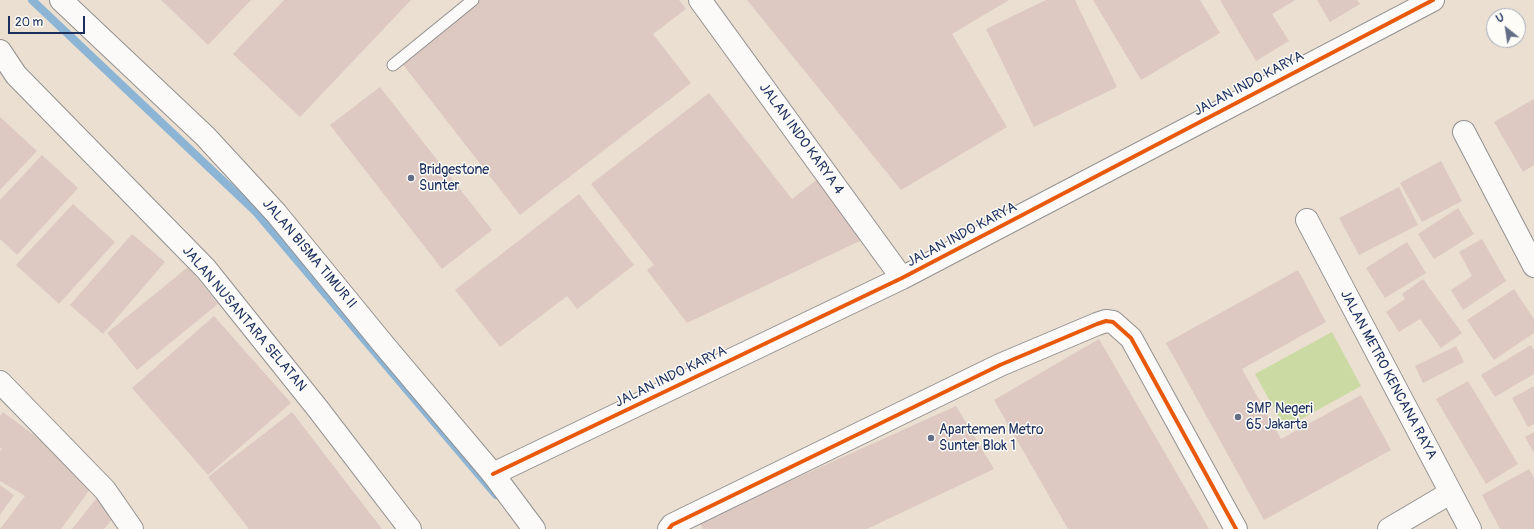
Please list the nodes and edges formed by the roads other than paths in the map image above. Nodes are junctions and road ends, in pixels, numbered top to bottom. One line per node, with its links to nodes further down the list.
1 (473, 0): 6 (lane)
2 (700, 0): 10 (street, JALAN INDO KARYA 4)
3 (1433, 0): 10 (street, JALAN INDO KARYA)
4 (65, 1): 12 (street, JALAN BISMA TIMUR II)
5 (0, 50): 15 (street, JALAN NUSANTARA SELATAN)
6 (393, 65)
7 (1464, 132): 9 (street)
8 (1307, 220): 13 (street, JALAN METRO KENCANA RAYA)
9 (1534, 266)
10 (902, 278): 12 (street, JALAN INDO KARYA)
11 (0, 382): 14 (street)
12 (493, 474): 16 (street, JALAN BISMA TIMUR II)
13 (1450, 493): 19 (street); 20 (street, JALAN METRO KENCANA RAYA)
14 (132, 529)
15 (410, 529)
16 (534, 529)
17 (669, 529): 18 (street)
18 (1236, 529)
19 (1389, 529)
20 (1470, 529)

